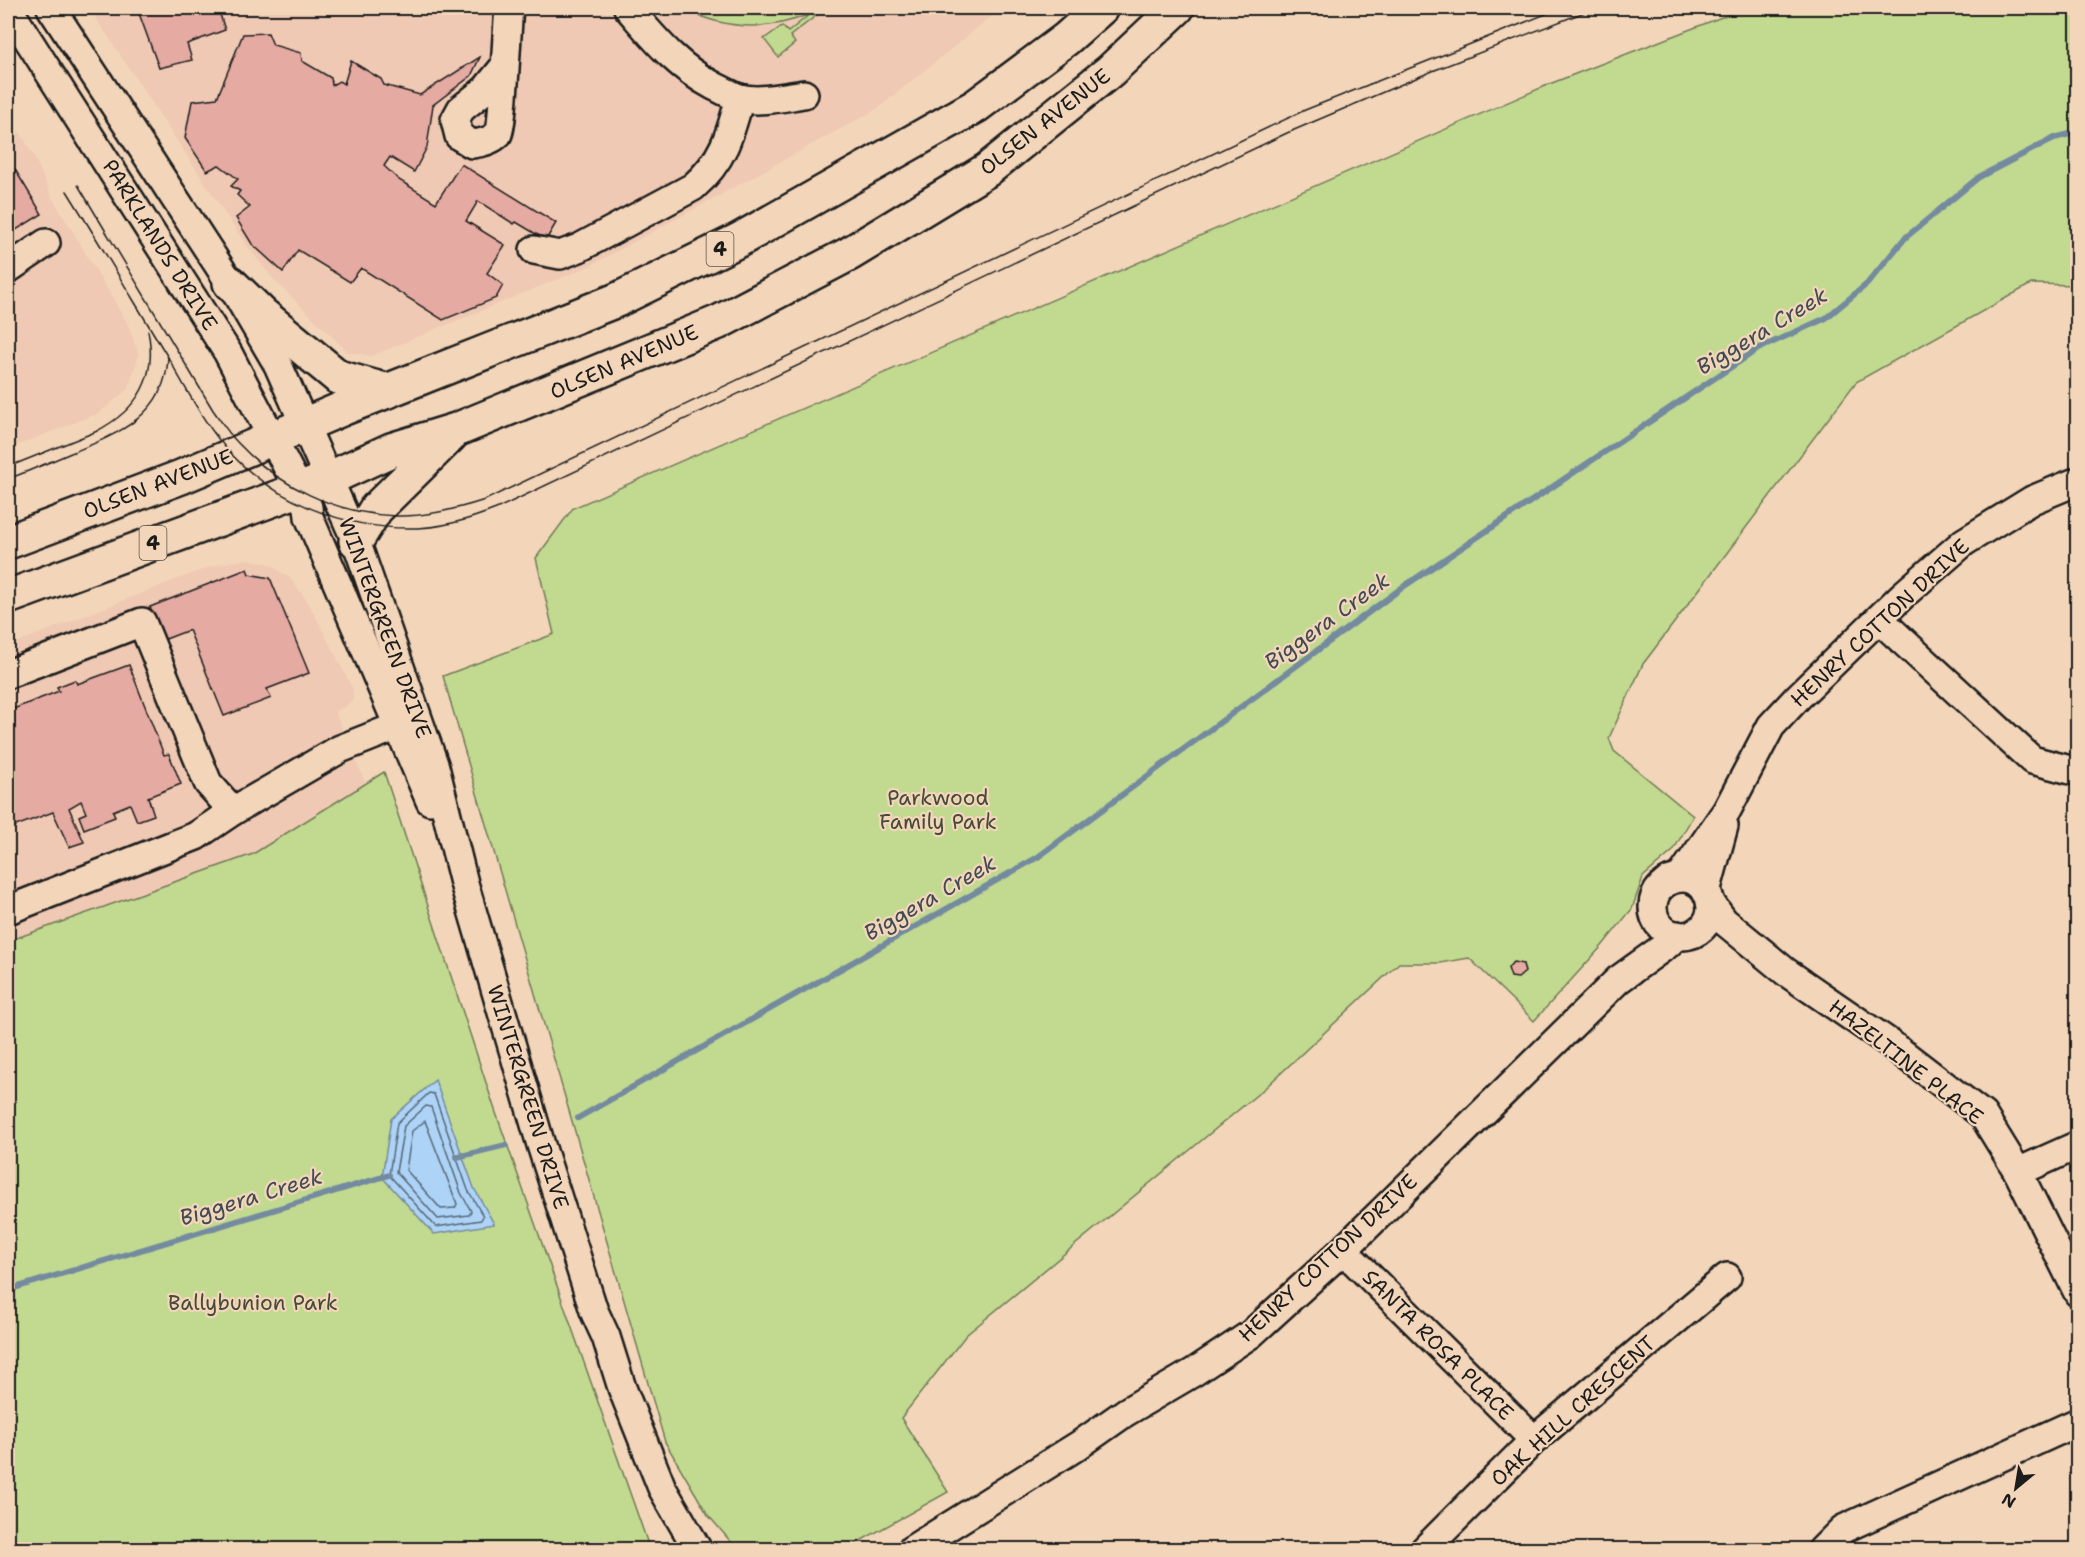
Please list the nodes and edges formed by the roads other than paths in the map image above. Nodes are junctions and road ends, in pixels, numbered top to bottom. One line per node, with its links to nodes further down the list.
1 (8, 8): 17 (street, PARKLANDS DRIVE)
2 (51, 8): 13 (street, PARKLANDS DRIVE)
3 (509, 8): 7 (street)
4 (628, 8): 9 (street)
5 (1101, 8): 14 (main road, OLSEN AVENUE / 4)
6 (1177, 8): 16 (main road, OLSEN AVENUE / 4)
7 (504, 67)
8 (804, 94): 9 (street)
9 (740, 98): 11 (street)
10 (46, 243): 12 (street)
11 (534, 250)
12 (8, 269)
13 (230, 283): 14 (main road); 15 (street, PARKLANDS DRIVE)
14 (388, 391): 15 (main road, OLSEN AVENUE / 4)
15 (303, 425): 17 (main road, OLSEN AVENUE / 4); 19 (street, PARKLANDS DRIVE)
16 (456, 430): 19 (main road, OLSEN AVENUE / 4); 20 (main road)
17 (272, 440): 19 (street, PARKLANDS DRIVE); 21 (main road, OLSEN AVENUE / 4)
18 (2078, 481): 23 (street, HENRY COTTON DRIVE)
19 (314, 484): 20 (street, WINTERGREEN DRIVE); 22 (main road, OLSEN AVENUE / 4); 25 (street, WINTERGREEN DRIVE)
20 (356, 541): 30 (street, WINTERGREEN DRIVE)
21 (8, 542)
22 (8, 597)
23 (1880, 620): 26 (street); 27 (street, HENRY COTTON DRIVE)
24 (8, 674): 28 (street)
25 (398, 726): 28 (street); 30 (street, WINTERGREEN DRIVE)
26 (2078, 772)
27 (1728, 810): 29 (street, HENRY COTTON DRIVE); 31 (street, HENRY COTTON DRIVE)
28 (233, 811): 32 (street)
29 (1680, 878): 31 (street); 33 (street)
30 (464, 883): 42 (street, WINTERGREEN DRIVE)
31 (1708, 897): 33 (street); 34 (street, HAZELTINE PLACE)
32 (8, 910)
33 (1677, 928): 34 (street, HAZELTINE PLACE); 37 (street, HENRY COTTON DRIVE)
34 (1786, 972): 36 (street, HAZELTINE PLACE)
35 (2078, 1145): 36 (street)
36 (2018, 1173): 39 (street, HAZELTINE PLACE)
37 (1343, 1250): 41 (street, SANTA ROSA PLACE); 43 (street, HENRY COTTON DRIVE)
38 (1727, 1277): 41 (street, OAK HILL CRESCENT)
39 (2078, 1293)
40 (2078, 1422): 45 (street)
41 (1534, 1440): 44 (street, OAK HILL CRESCENT)
42 (698, 1550)
43 (912, 1550)
44 (1424, 1550)
45 (1822, 1550)

